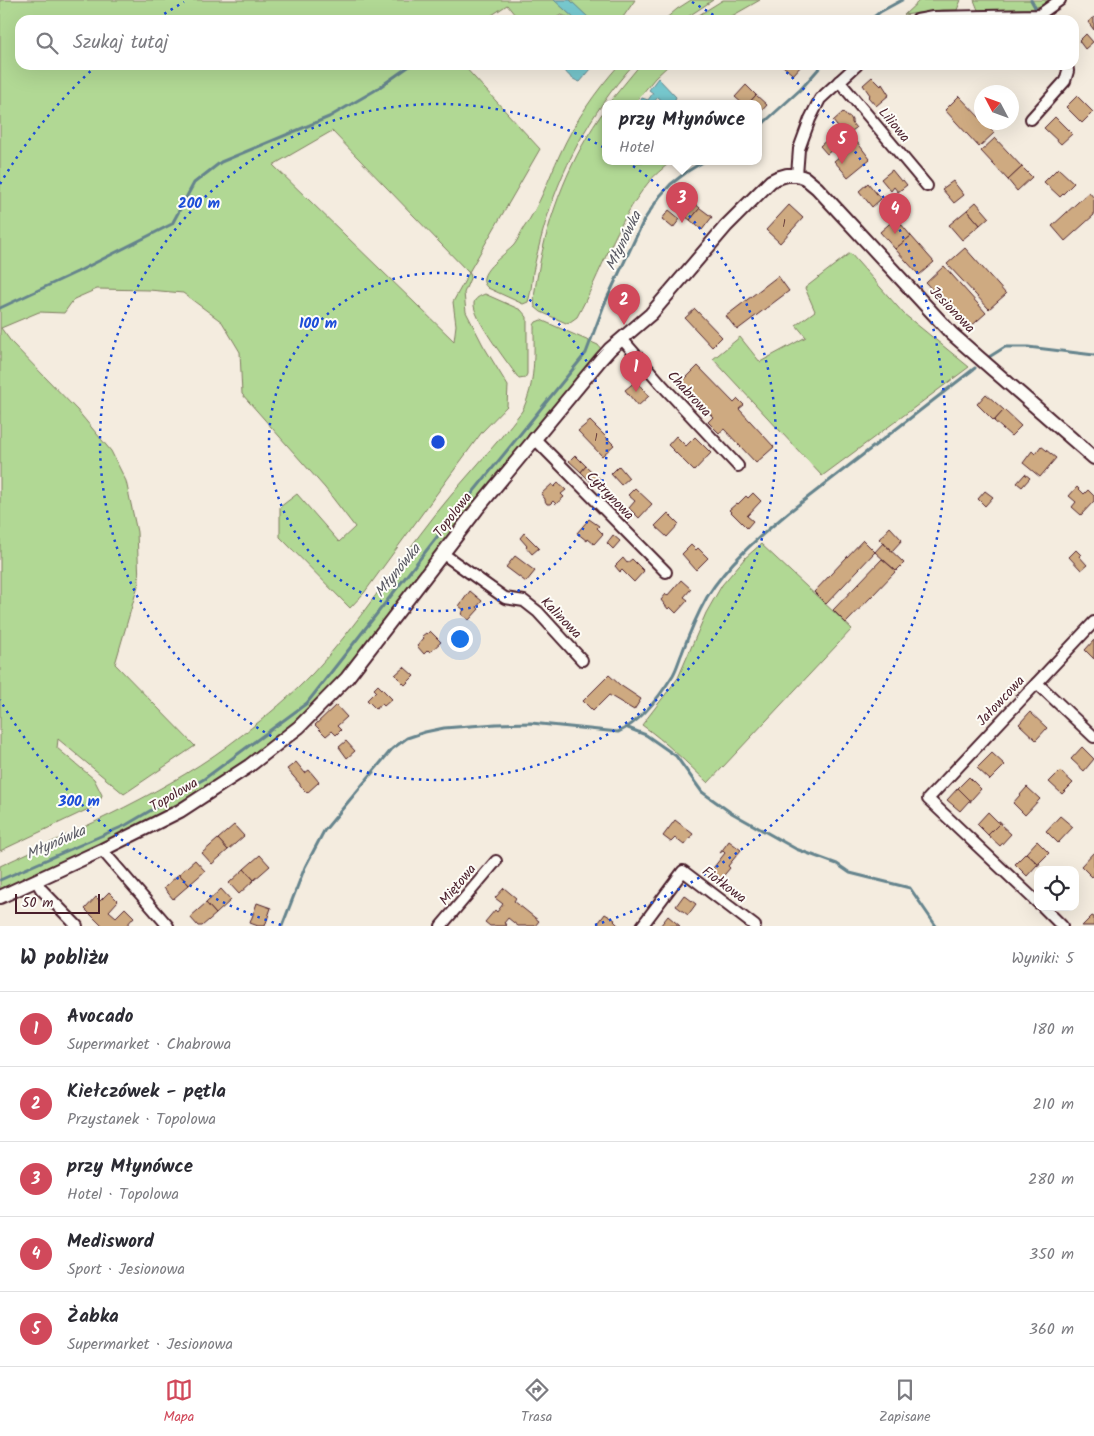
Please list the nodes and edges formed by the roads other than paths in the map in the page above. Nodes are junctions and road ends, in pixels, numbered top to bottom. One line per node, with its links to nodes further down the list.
1 (1060, 0): 2 (street)
2 (1046, 15)
3 (851, 70): 5 (street)
4 (1068, 70): 6 (street)
5 (839, 81): 7 (street); 8 (street, Liliowa)
6 (1031, 119)
7 (797, 175): 9 (street, Topolowa); 11 (street, Jesionowa)
8 (927, 186)
9 (622, 339): 10 (street, Topolowa); 12 (street, Chabrowa)
10 (534, 438): 13 (street, Topolowa); 14 (street, Cytrynowa)
11 (1094, 458)
12 (738, 466)
13 (442, 553): 16 (street, Kalinowa); 19 (street, Topolowa)
14 (666, 572)
15 (1094, 622): 17 (street, Jałowcowa)
16 (582, 660)
17 (1037, 683): 18 (street); 23 (street, Jałowcowa)
18 (1094, 737)
19 (102, 850): 21 (street, Topolowa); 26 (street)
20 (496, 861): 27 (street, Miętowa)
21 (36, 880): 22 (street, Topolowa); 25 (street)
22 (0, 897)
23 (1034, 899)
24 (1046, 911): 30 (street)
25 (77, 926)
26 (168, 926)
27 (441, 926)
28 (642, 926): 29 (street, Fiołkowa)
29 (755, 926)
30 (1062, 926)

